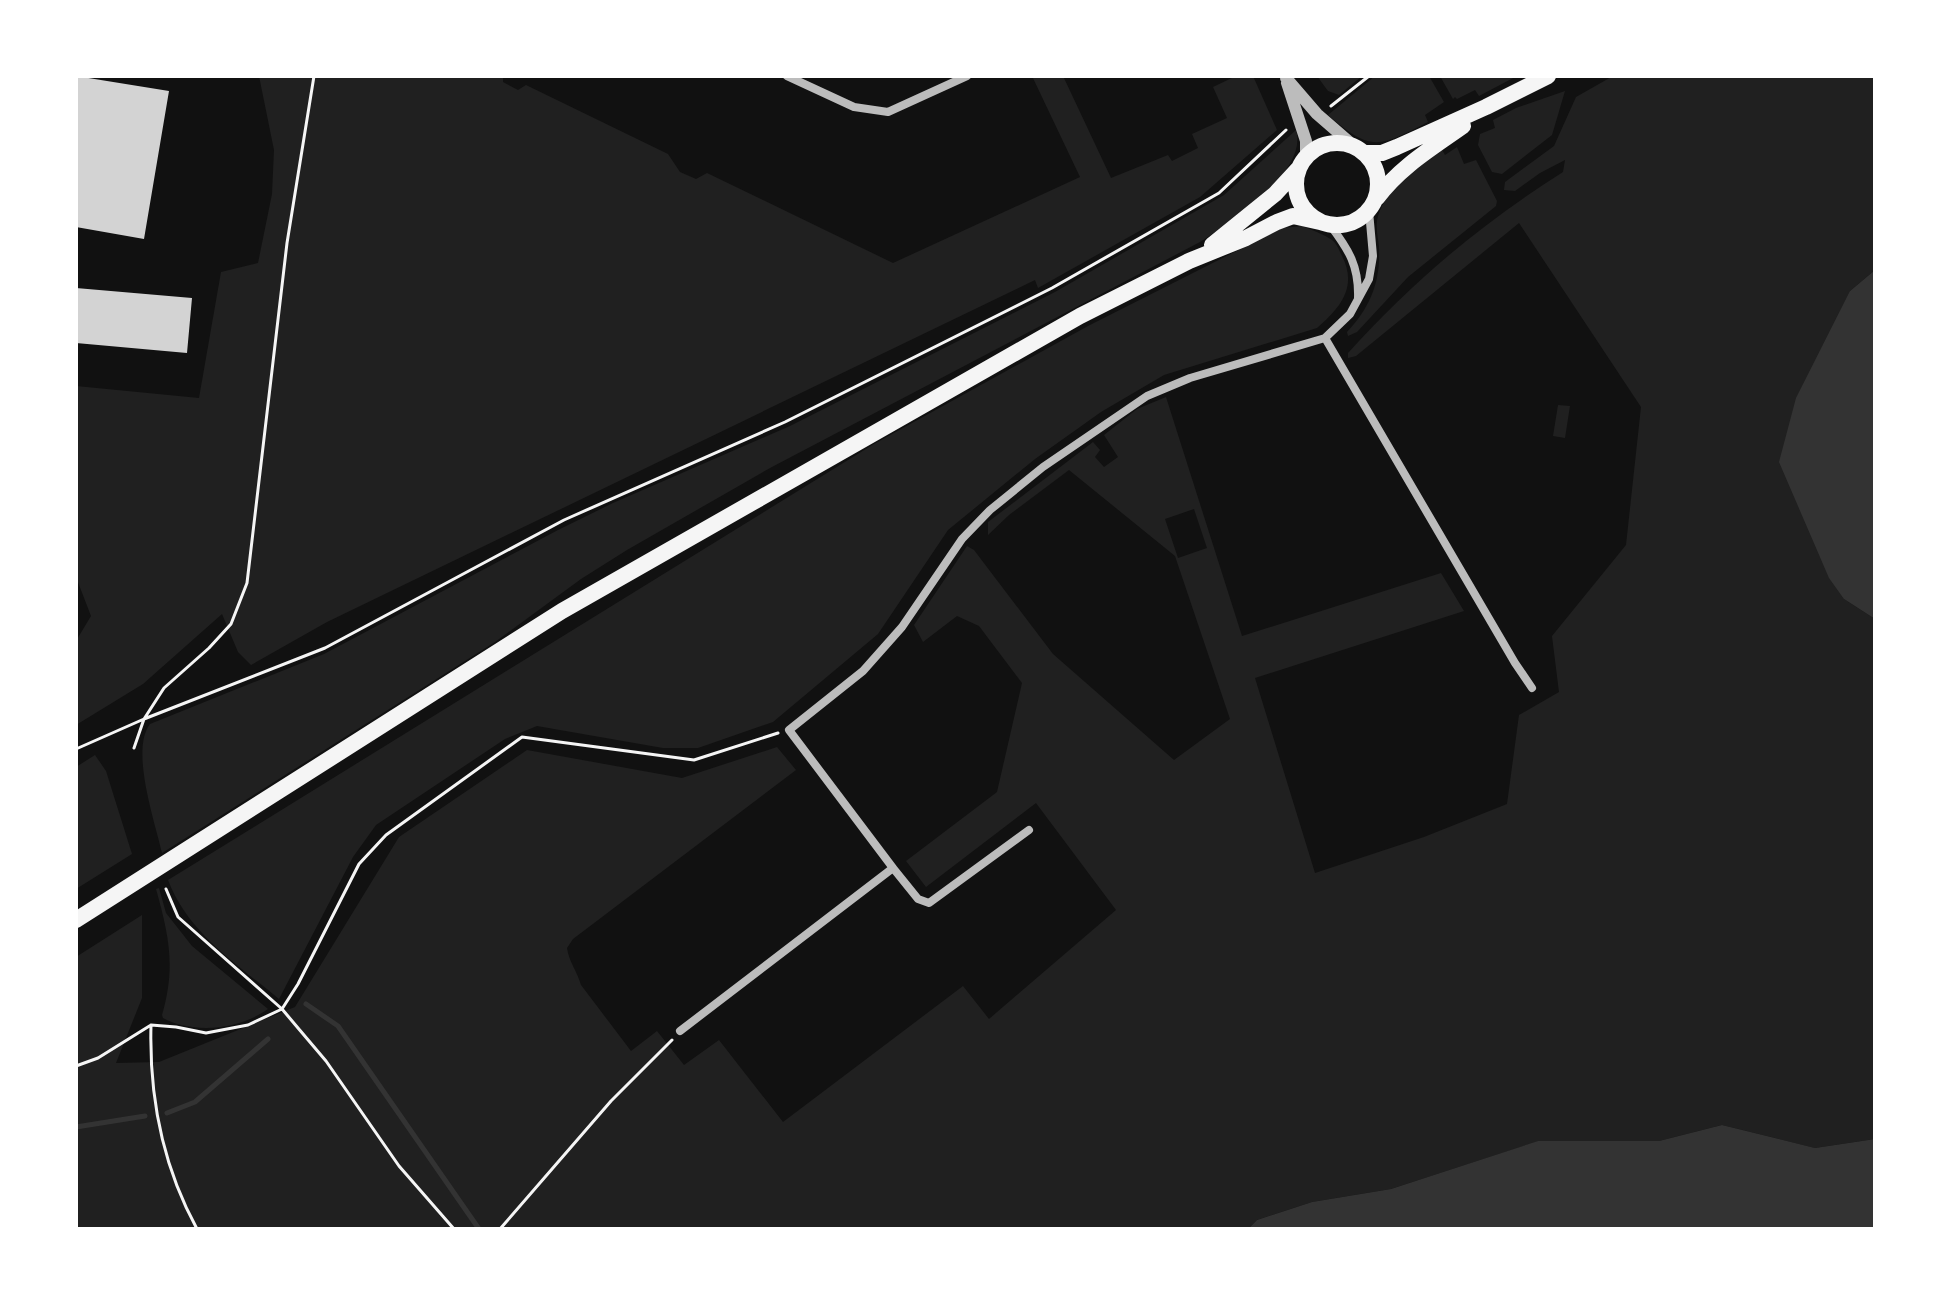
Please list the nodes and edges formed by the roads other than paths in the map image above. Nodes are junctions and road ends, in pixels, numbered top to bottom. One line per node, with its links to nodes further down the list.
1 (787, 76): 2 (street)
2 (967, 76)
3 (1548, 76): 5 (main road)
4 (1285, 77): 6 (street); 7 (street)
5 (1486, 107): 6 (main road); 8 (main road)
6 (1360, 150): 7 (main road); 8 (main road)
7 (1303, 162): 9 (main road); 10 (main road)
8 (1372, 206): 9 (main road); 11 (street)
9 (1325, 224): 10 (main road); 11 (street)
10 (1189, 261): 16 (main road)
11 (1358, 299): 12 (street)
12 (1325, 338): 13 (street); 15 (street)
13 (1532, 688)
14 (1029, 830): 15 (street)
15 (893, 868): 17 (street)
16 (76, 920)
17 (680, 1031)

